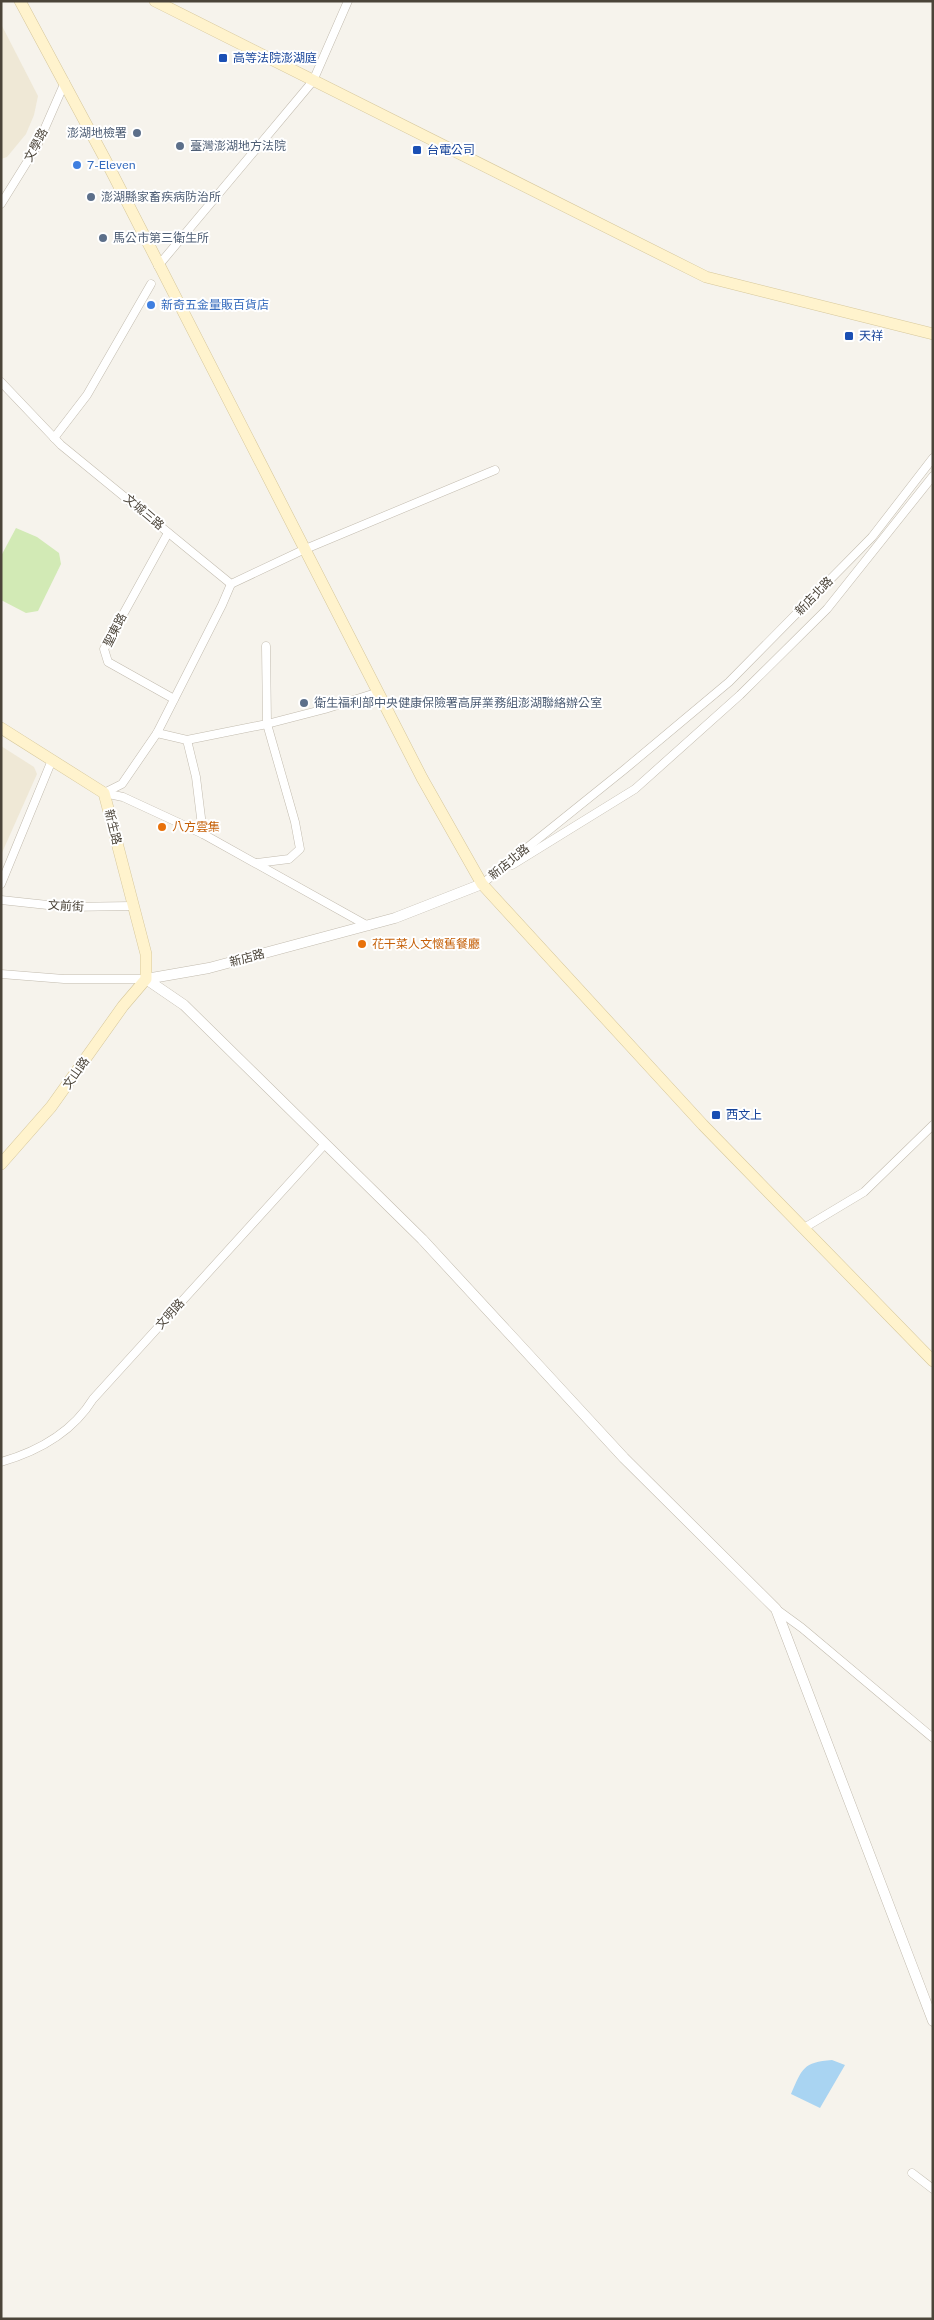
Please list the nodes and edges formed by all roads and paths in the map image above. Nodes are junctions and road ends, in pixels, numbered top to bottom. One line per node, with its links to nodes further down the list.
1 (20, 1): 5 (main road)
2 (155, 1): 4 (main road)
3 (348, 1): 4 (street)
4 (314, 81): 7 (street); 9 (main road)
5 (65, 82): 6 (street, 文學路); 7 (main road)
6 (1, 204)
7 (158, 266): 16 (main road)
8 (151, 284): 11 (street)
9 (933, 334)
10 (1, 382): 11 (street, 文城三路)
11 (54, 438): 15 (street, 文城三路)
12 (933, 458): 30 (street, 新店北路)
13 (495, 470): 16 (street)
14 (933, 476): 30 (street, 新店北路)
15 (168, 533): 17 (street, 文城三路); 20 (street, 聖東路)
16 (304, 550): 17 (street); 19 (main road)
17 (231, 584): 20 (street)
18 (266, 646): 21 (street)
19 (379, 692): 21 (street); 30 (main road)
20 (174, 699): 23 (street)
21 (267, 724): 24 (street); 28 (street)
22 (1, 728): 25 (main road, 新生路)
23 (157, 733): 24 (street); 26 (street)
24 (187, 740): 27 (street)
25 (52, 760): 26 (main road, 新生路); 29 (street)
26 (104, 793): 27 (street); 32 (main road, 新生路)
27 (203, 834): 28 (street)
28 (257, 863): 33 (street)
29 (1, 884)
30 (482, 884): 33 (street, 新店路); 39 (main road)
31 (1, 900): 32 (street, 文前街)
32 (132, 906): 35 (main road, 新生路)
33 (368, 926): 35 (street, 新店路)
34 (1, 974): 35 (street, 新店路)
35 (146, 979): 37 (street); 38 (main road, 文山路)
36 (933, 1125): 39 (street)
37 (324, 1145): 41 (street, 文明路); 42 (street)
38 (1, 1164)
39 (804, 1228): 40 (main road)
40 (933, 1361)
41 (1, 1462)
42 (776, 1609): 43 (street); 44 (street)
43 (933, 1738)
44 (933, 2021)
45 (912, 2173): 46 (street)
46 (933, 2189)

